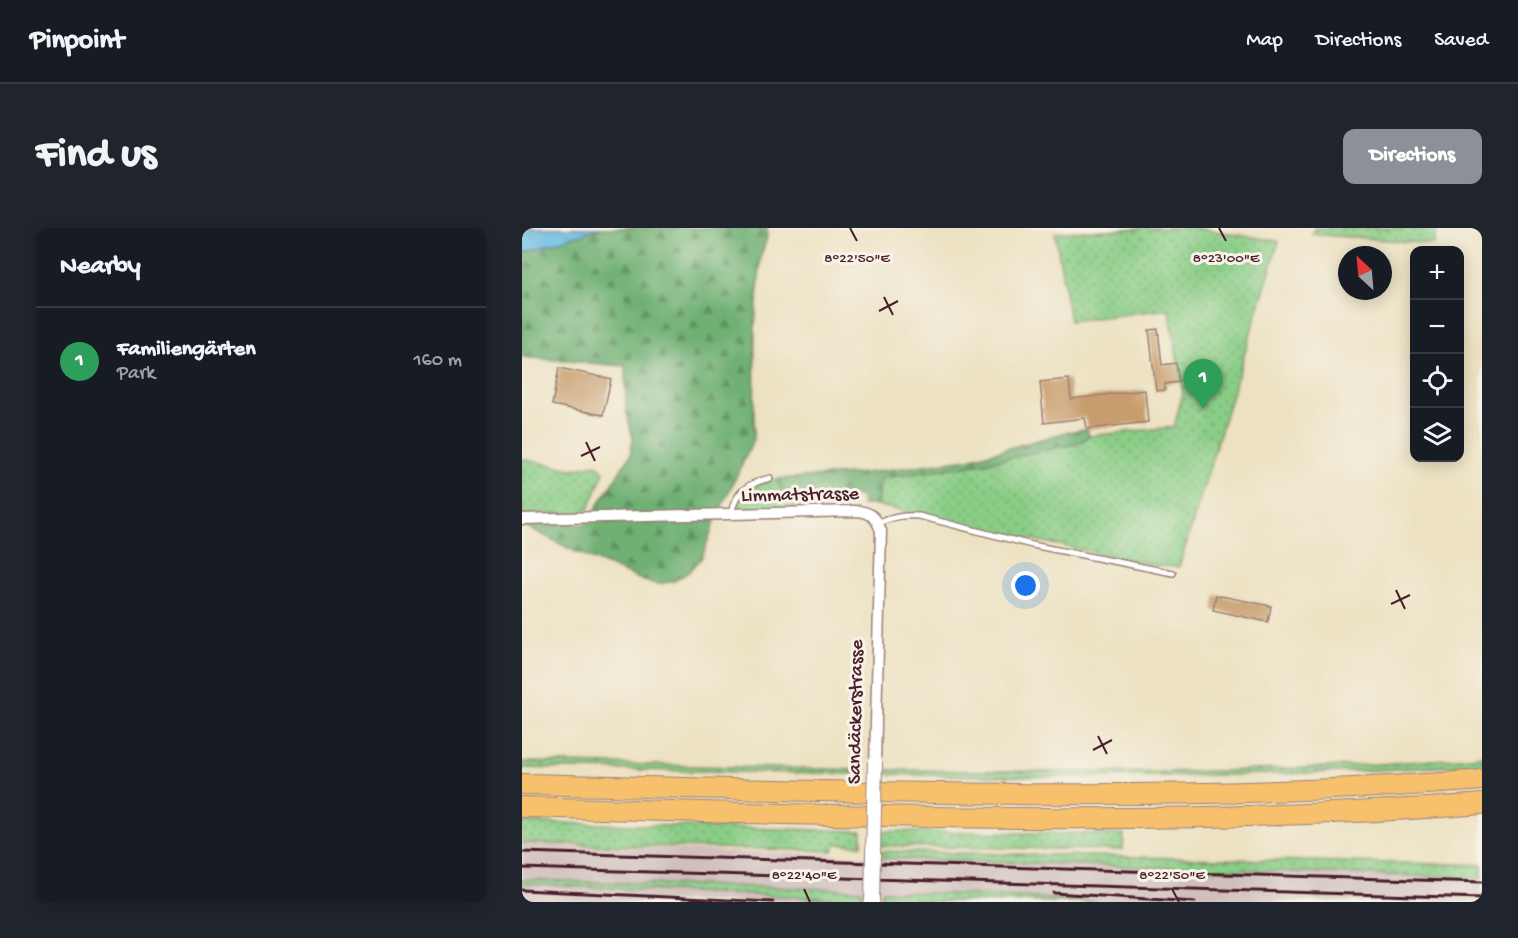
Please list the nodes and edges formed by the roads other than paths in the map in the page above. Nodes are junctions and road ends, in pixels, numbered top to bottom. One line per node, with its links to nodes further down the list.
1 (770, 478): 2 (lane)
2 (730, 514): 3 (street, Limmatstrasse); 4 (street, Limmatstrasse)
3 (522, 519)
4 (879, 523): 5 (lane, Limmatstrasse); 6 (street, Sandäckerstrasse)
5 (1173, 573)
6 (875, 762): 11 (street, Sandäckerstrasse, bridge)
7 (1482, 780): 8 (highway)
8 (522, 784)
9 (1482, 804): 10 (highway)
10 (522, 807)
11 (872, 902)

